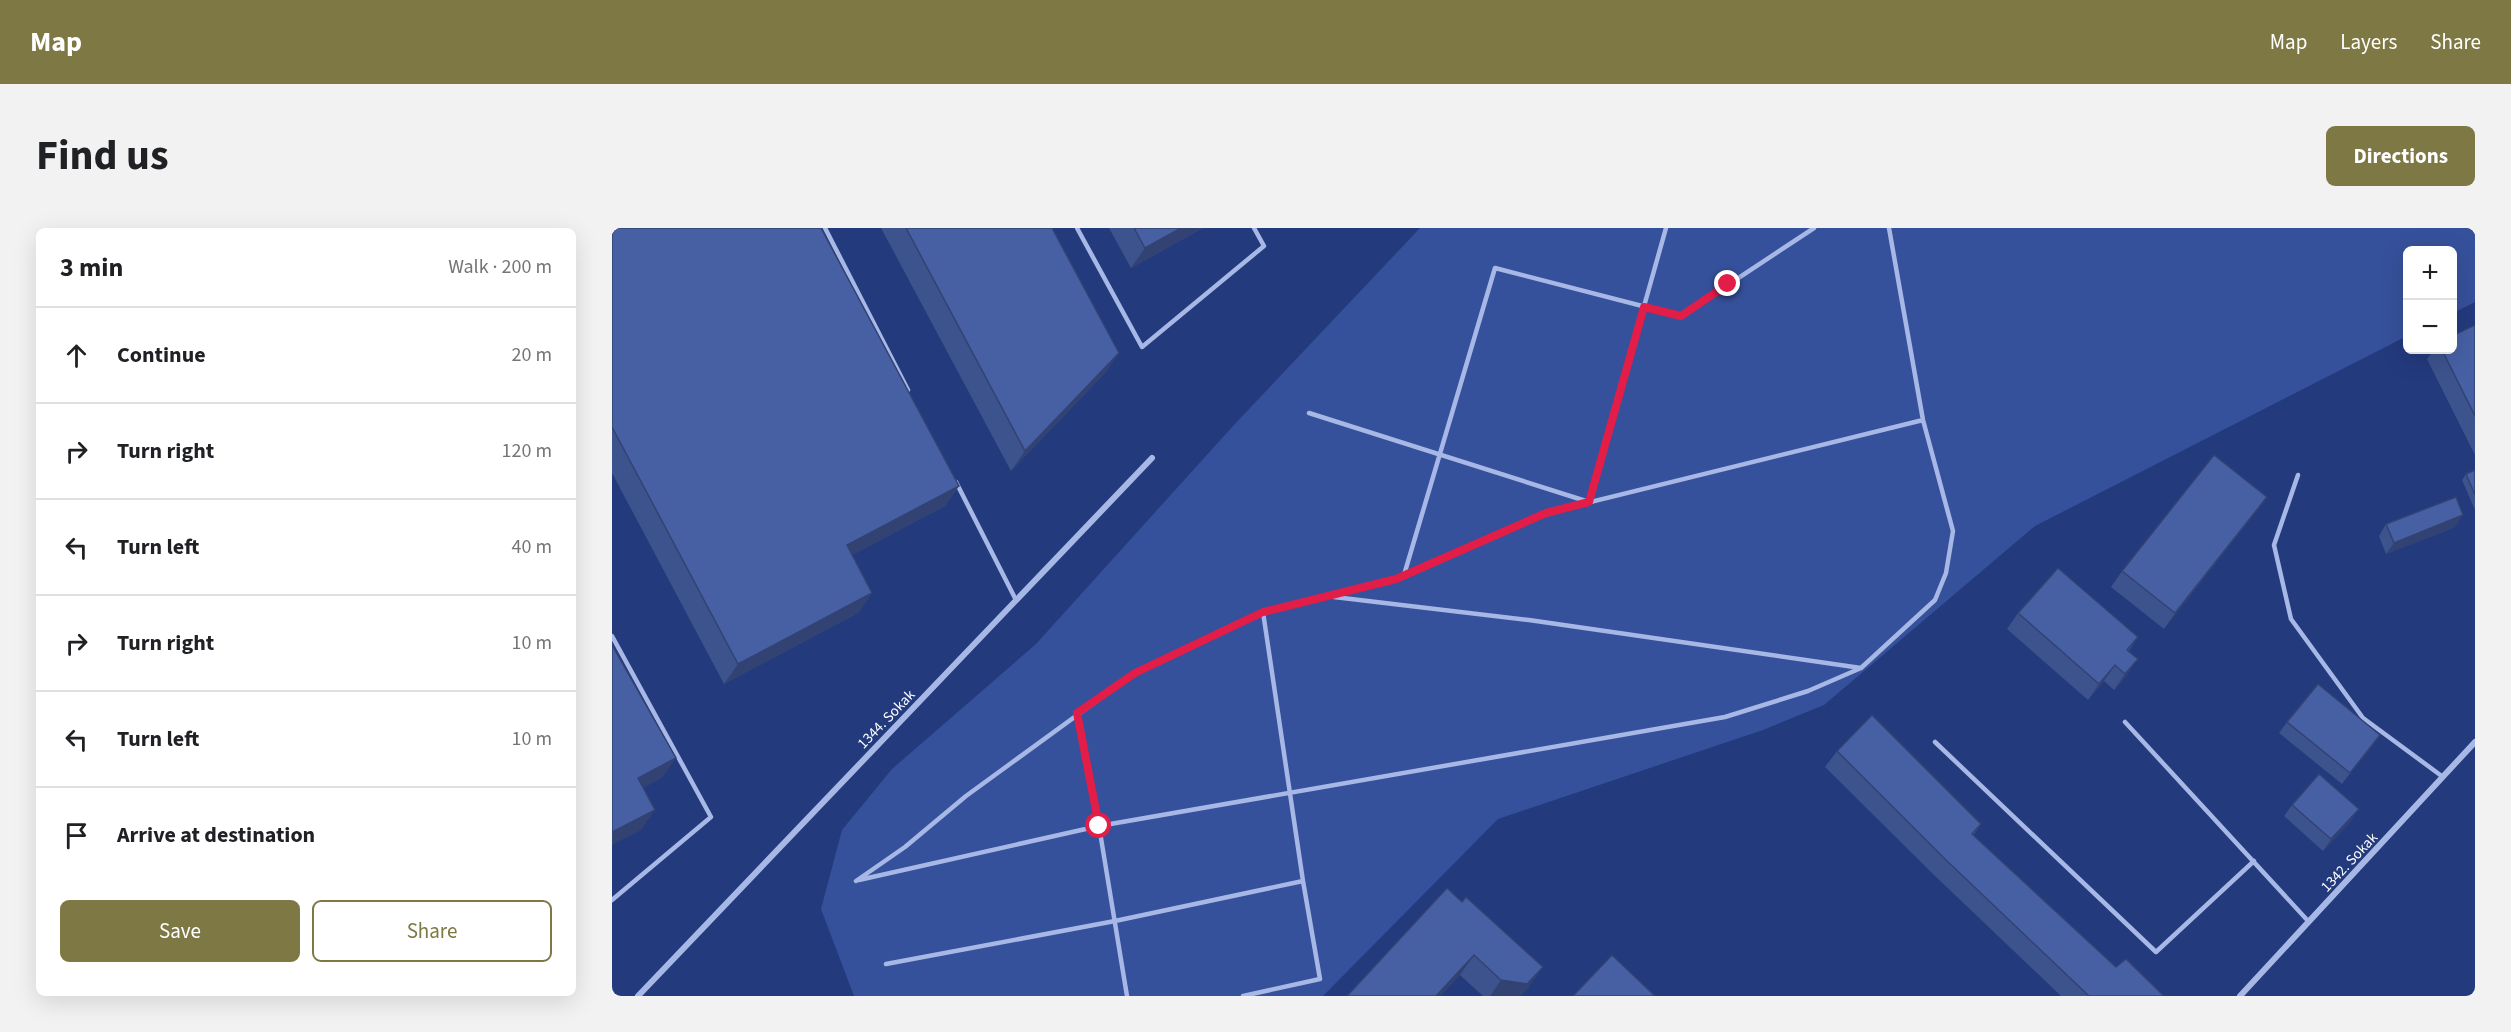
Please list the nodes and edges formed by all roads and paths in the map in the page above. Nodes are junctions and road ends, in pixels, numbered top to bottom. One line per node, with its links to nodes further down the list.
1 (825, 228): 8 (lane)
2 (1077, 228): 3 (lane)
3 (1254, 228)
4 (1666, 228): 7 (lane)
5 (1814, 228): 7 (lane)
6 (1889, 228): 10 (lane)
7 (1644, 307): 11 (lane); 15 (lane)
8 (912, 398)
9 (1309, 413): 11 (lane)
10 (1923, 420): 15 (lane); 21 (lane)
11 (1439, 454): 15 (lane); 16 (lane)
12 (1152, 458): 18 (street, 1344. Sokak)
13 (950, 472): 18 (lane)
14 (2298, 475): 26 (lane)
15 (1589, 502): 16 (lane)
16 (1404, 575): 17 (lane)
17 (1332, 596): 19 (lane); 21 (lane)
18 (1016, 600): 35 (street, 1344. Sokak)
19 (1263, 612): 22 (lane); 27 (lane)
20 (612, 636): 31 (lane)
21 (1861, 668): 27 (lane)
22 (1077, 713): 28 (lane); 28 (lane)
23 (2125, 722): 29 (lane)
24 (1935, 742): 29 (lane)
25 (2475, 742): 26 (street, 1342. Sokak)
26 (2443, 777): 33 (street, 1342. Sokak)
27 (1290, 793): 28 (lane); 30 (lane)
28 (1099, 826): 32 (lane)
29 (2254, 861): 33 (lane)
30 (1303, 881): 32 (lane); 37 (lane)
31 (612, 900)
32 (1115, 921): 34 (lane); 36 (lane)
33 (2309, 922): 38 (street, 1342. Sokak)
34 (886, 964)
35 (638, 996)
36 (1127, 996)
37 (1243, 996)
38 (2240, 996)

